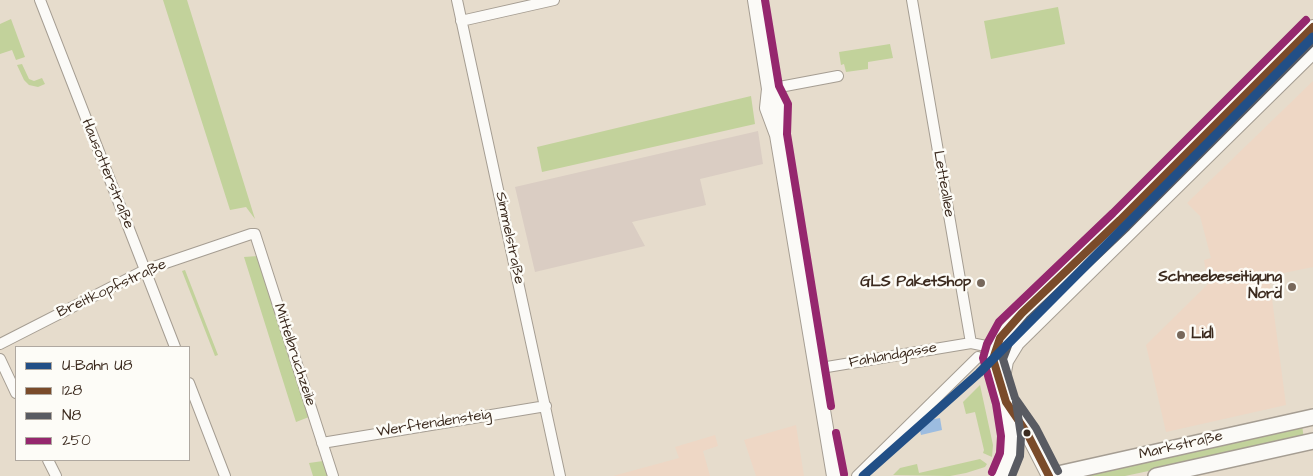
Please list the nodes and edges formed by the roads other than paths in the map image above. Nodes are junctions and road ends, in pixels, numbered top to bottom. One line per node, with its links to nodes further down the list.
1 (40, 0): 12 (street, Hausotterstraße)
2 (457, 0): 6 (street, Simmelstraße)
3 (554, 0): 6 (street)
4 (755, 0): 10 (main road)
5 (912, 0): 13 (street, Letteallee)
6 (461, 22): 24 (street, Simmelstraße)
7 (1313, 27): 16 (main road)
8 (1313, 52): 20 (main road)
9 (838, 76): 10 (street)
10 (769, 89): 19 (main road)
11 (255, 234): 12 (street, Breitkopfstraße); 27 (street, Mittelbruchzeile)
12 (145, 270): 14 (street, Breitkopfstraße); 15 (street, Hausotterstraße)
13 (971, 343): 16 (street); 19 (street, Fahlandgasse)
14 (0, 344)
15 (175, 346)
16 (996, 348): 20 (main road)
17 (978, 357): 34 (street)
18 (0, 359): 22 (street)
19 (815, 369): 33 (main road)
20 (1002, 383): 23 (main road)
21 (190, 385): 30 (street)
22 (15, 391)
23 (1006, 402): 35 (main road); 36 (main road)
24 (546, 406): 27 (street, Werftendensteig); 32 (street, Simmelstraße)
25 (1312, 422): 36 (main road, Markstraße)
26 (1313, 441): 37 (main road, Markstraße)
27 (322, 443): 31 (street, Mittelbruchzeile)
28 (48, 461): 29 (street)
29 (56, 476)
30 (225, 476)
31 (333, 476)
32 (560, 476)
33 (834, 476)
34 (857, 476)
35 (1002, 476)
36 (1049, 476)
37 (1156, 476)

